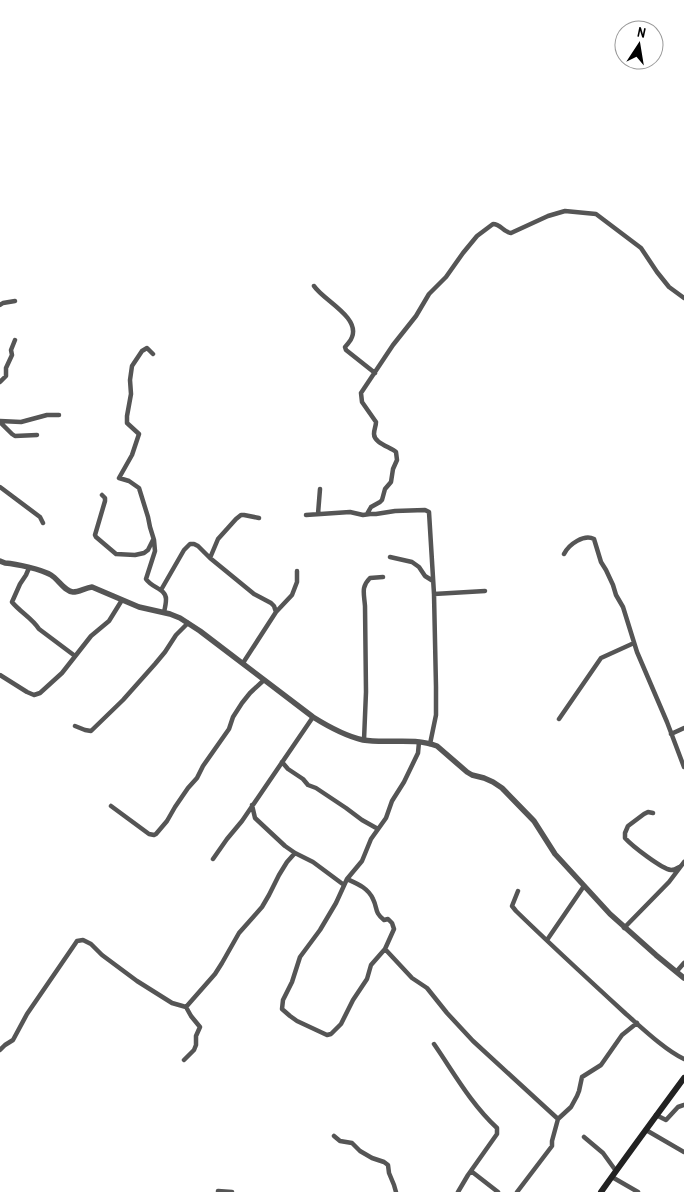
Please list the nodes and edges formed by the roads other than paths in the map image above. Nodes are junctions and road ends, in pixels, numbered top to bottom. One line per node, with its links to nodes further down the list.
1 (314, 286): 7 (street)
2 (684, 298): 7 (street)
3 (15, 301): 4 (street)
4 (0, 305)
5 (15, 340): 8 (street)
6 (152, 354): 20 (street)
7 (375, 372): 16 (street)
8 (0, 382)
9 (59, 415): 10 (street)
10 (0, 422): 11 (street)
11 (37, 435)
12 (0, 486): 19 (street)
13 (320, 489): 15 (street)
14 (102, 495): 20 (street)
15 (318, 514): 16 (street); 17 (street)
16 (367, 514): 28 (street)
17 (306, 515)
18 (259, 518): 23 (street)
19 (44, 523)
20 (154, 540): 29 (street)
21 (564, 554): 36 (street)
22 (390, 557): 28 (street)
23 (210, 558): 29 (street); 34 (street)
24 (2, 564): 25 (street)
25 (29, 568): 32 (street); 37 (street)
26 (298, 571): 34 (street)
27 (383, 577): 46 (street)
28 (433, 581): 31 (street)
29 (161, 590): 33 (street)
30 (485, 591): 31 (street)
31 (434, 594): 48 (street)
32 (122, 600): 33 (street); 37 (street)
33 (164, 612): 35 (street)
34 (276, 612): 38 (street)
35 (188, 624): 38 (street); 43 (street)
36 (634, 643): 42 (street); 45 (street)
37 (75, 656): 39 (street)
38 (243, 663): 40 (street)
39 (0, 675)
40 (264, 680): 41 (street); 51 (street)
41 (313, 717): 46 (street); 49 (street)
42 (559, 719)
43 (75, 726)
44 (684, 728): 45 (street)
45 (671, 734): 50 (street)
46 (364, 740): 47 (street)
47 (419, 742): 48 (street); 54 (street)
48 (430, 744): 62 (street)
49 (282, 762): 52 (street); 54 (street)
50 (684, 767)
51 (111, 806)
52 (252, 806): 55 (street); 56 (street)
53 (653, 813): 58 (street)
54 (378, 829): 60 (street)
55 (295, 853): 61 (street); 70 (street)
56 (213, 859)
57 (682, 865): 58 (street); 59 (street)
58 (667, 868): 59 (street)
59 (672, 878): 64 (street)
60 (347, 879): 61 (street); 66 (street)
61 (344, 885): 66 (street)
62 (584, 886): 64 (street); 65 (street)
63 (518, 891): 65 (street)
64 (624, 928): 68 (street)
65 (547, 940): 71 (street)
66 (385, 949): 79 (street)
67 (684, 963): 68 (street)
68 (677, 972): 69 (street)
69 (684, 978)
70 (186, 1008): 73 (street); 75 (street)
71 (637, 1023): 74 (street); 79 (street)
72 (434, 1044): 84 (street)
73 (0, 1050)
74 (684, 1059)
75 (184, 1060)
76 (684, 1078): 78 (main road)
77 (684, 1105): 78 (street)
78 (656, 1115): 80 (main road)
79 (558, 1119): 91 (street)
80 (646, 1130): 83 (street); 85 (main road)
81 (334, 1136): 88 (street)
82 (584, 1137): 85 (street)
83 (684, 1152)
84 (471, 1171): 89 (street); 90 (street)
85 (614, 1174): 92 (main road); 93 (street)
86 (218, 1191): 87 (street)
87 (232, 1192)
88 (396, 1192)
89 (458, 1192)
90 (498, 1192)
91 (517, 1192)
92 (601, 1192)
93 (638, 1192)

